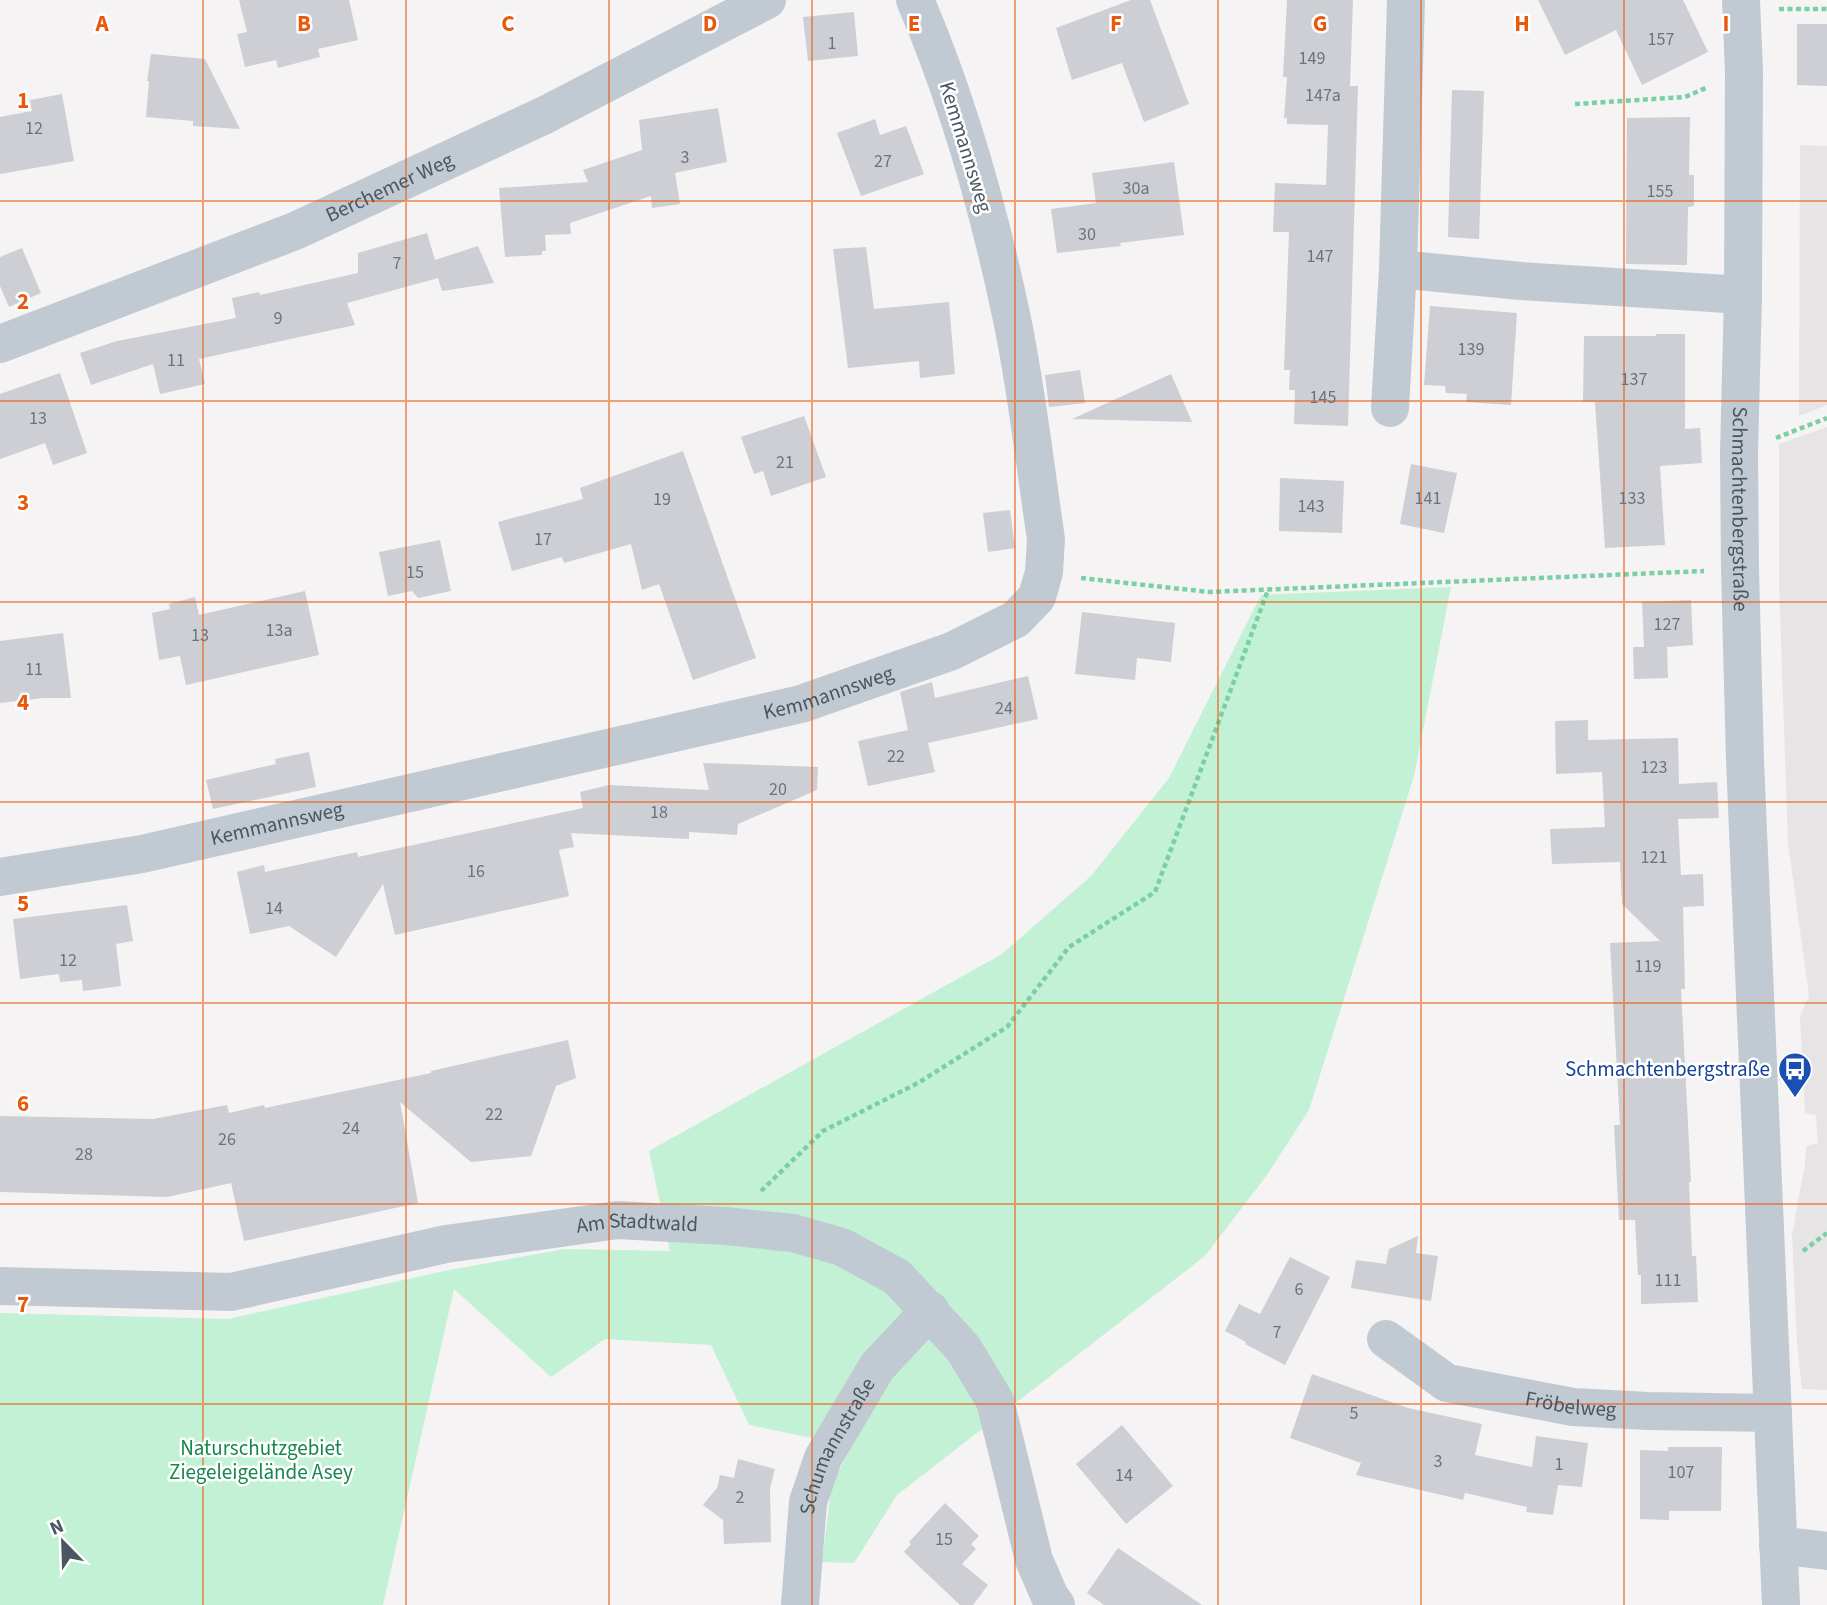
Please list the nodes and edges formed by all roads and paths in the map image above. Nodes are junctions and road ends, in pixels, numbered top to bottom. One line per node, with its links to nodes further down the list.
1 (767, 0): 10 (street, Berchemer Weg)
2 (915, 0): 15 (street, Kemmannsweg)
3 (1406, 0): 8 (street)
4 (1742, 4): 5 (path); 9 (street, Schmachtenbergstraße)
5 (1827, 9)
6 (1685, 97): 7 (path)
7 (1575, 104)
8 (1398, 269): 9 (street); 11 (street)
9 (1743, 295): 13 (street, Schmachtenbergstraße)
10 (0, 344)
11 (1390, 408)
12 (1827, 418): 13 (path)
13 (1739, 453): 14 (street, Schmachtenbergstraße)
14 (1740, 569): 16 (path); 22 (street, Schmachtenbergstraße)
15 (1044, 572): 16 (path); 17 (street, Kemmannsweg)
16 (1268, 590): 18 (path)
17 (0, 877)
18 (725, 1226): 19 (street, Am Stadtwald); 20 (street, Am Stadtwald)
19 (0, 1286)
20 (930, 1310): 25 (street, Schumannstraße); 26 (street, Am Stadtwald)
21 (1386, 1339): 22 (street, Fröbelweg)
22 (1773, 1413): 23 (street, Schmachtenbergstraße)
23 (1778, 1545): 24 (street); 27 (street, Schmachtenbergstraße)
24 (1827, 1551)
25 (800, 1605)
26 (1056, 1605)
27 (1781, 1605)

